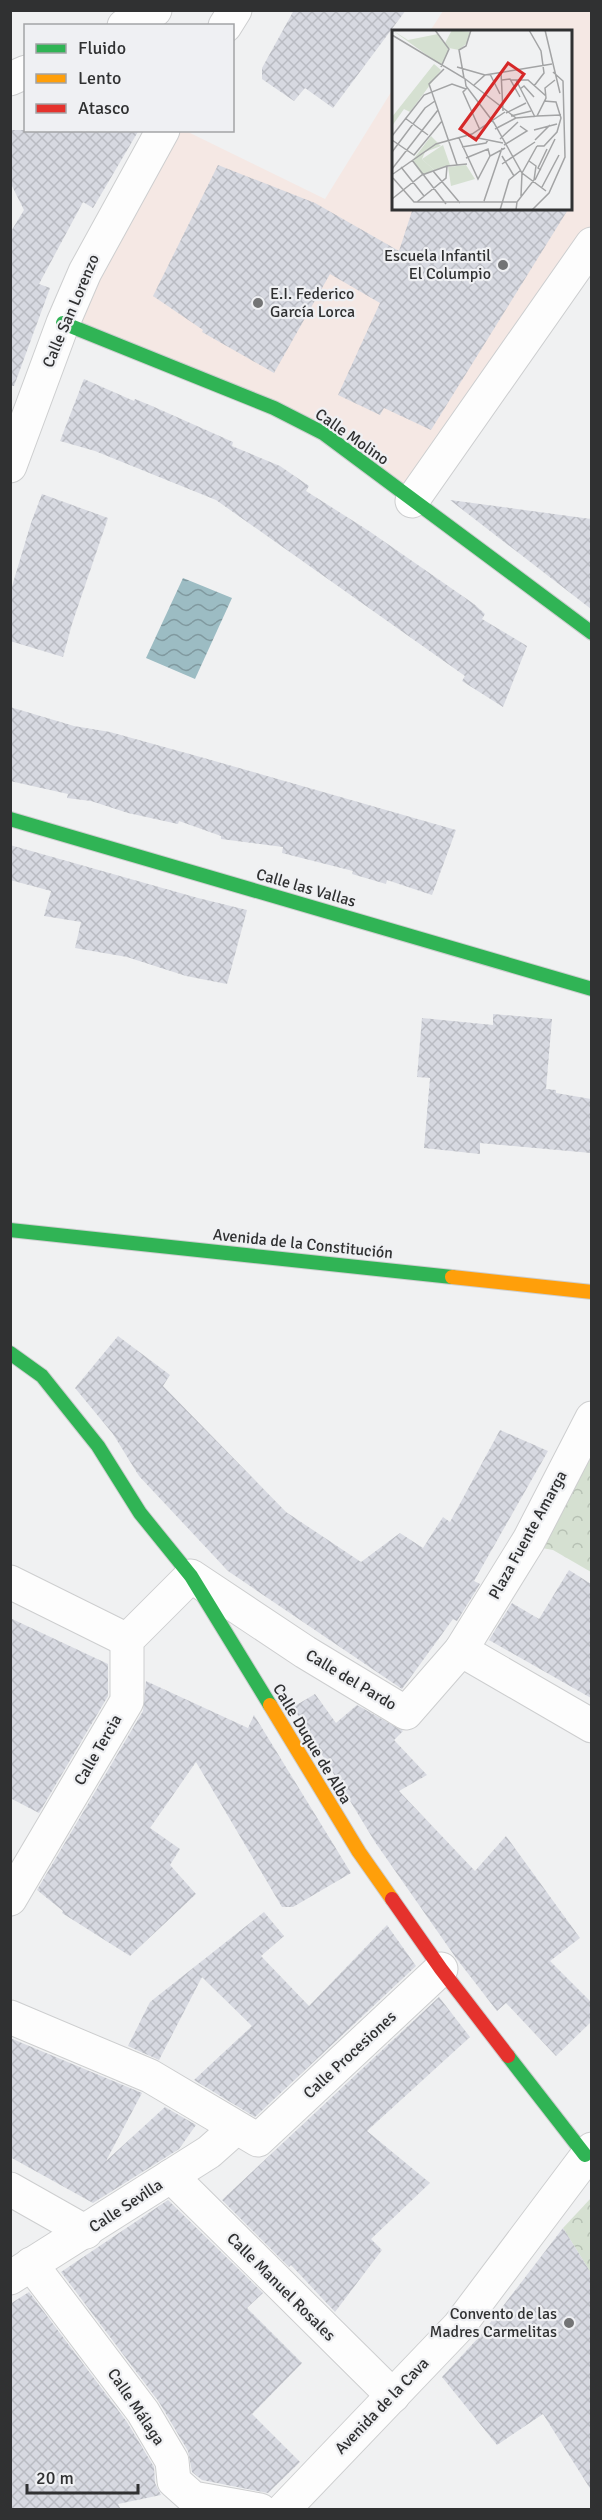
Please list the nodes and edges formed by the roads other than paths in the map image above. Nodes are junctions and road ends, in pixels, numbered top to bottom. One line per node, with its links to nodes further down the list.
1 (155, 10): 3 (street)
2 (235, 10): 4 (street)
3 (128, 24)
4 (226, 24)
5 (24, 73): 6 (street)
6 (10, 79)
7 (162, 132): 9 (street, Calle San Lorenzo)
8 (591, 244): 11 (street)
9 (63, 323): 10 (street, Calle San Lorenzo); 11 (street, Calle Molino)
10 (10, 466)
11 (412, 501): 12 (street, Calle Molino)
12 (591, 633)
13 (10, 819): 14 (street, Calle las Vallas)
14 (591, 989)
15 (10, 1230): 16 (street, Avenida de la Constitución)
16 (591, 1292)
17 (10, 1353): 19 (street, Calle Duque de Alba)
18 (591, 1418): 22 (street, Plaza Fuente Amarga)
19 (191, 1576): 21 (street); 22 (street, Calle del Pardo); 25 (street, Calle Duque de Alba)
20 (10, 1582): 21 (street)
21 (127, 1640): 24 (street, Calle Tercia)
22 (461, 1650): 23 (street)
23 (591, 1726)
24 (10, 1899)
25 (441, 1969): 27 (street, Calle Procesiones); 28 (street, Calle Duque de Alba)
26 (10, 2017): 27 (street)
27 (247, 2134): 29 (street, Calle Sevilla)
28 (588, 2152): 33 (street, Avenida de la Cava)
29 (171, 2176): 31 (street, Calle Sevilla); 33 (street, Calle Manuel Rosales)
30 (10, 2189): 31 (street)
31 (86, 2232): 32 (street, Calle Sevilla)
32 (21, 2271): 34 (street, Calle Málaga)
33 (393, 2396): 35 (street, Avenida de la Cava)
34 (260, 2510)
35 (283, 2510)

